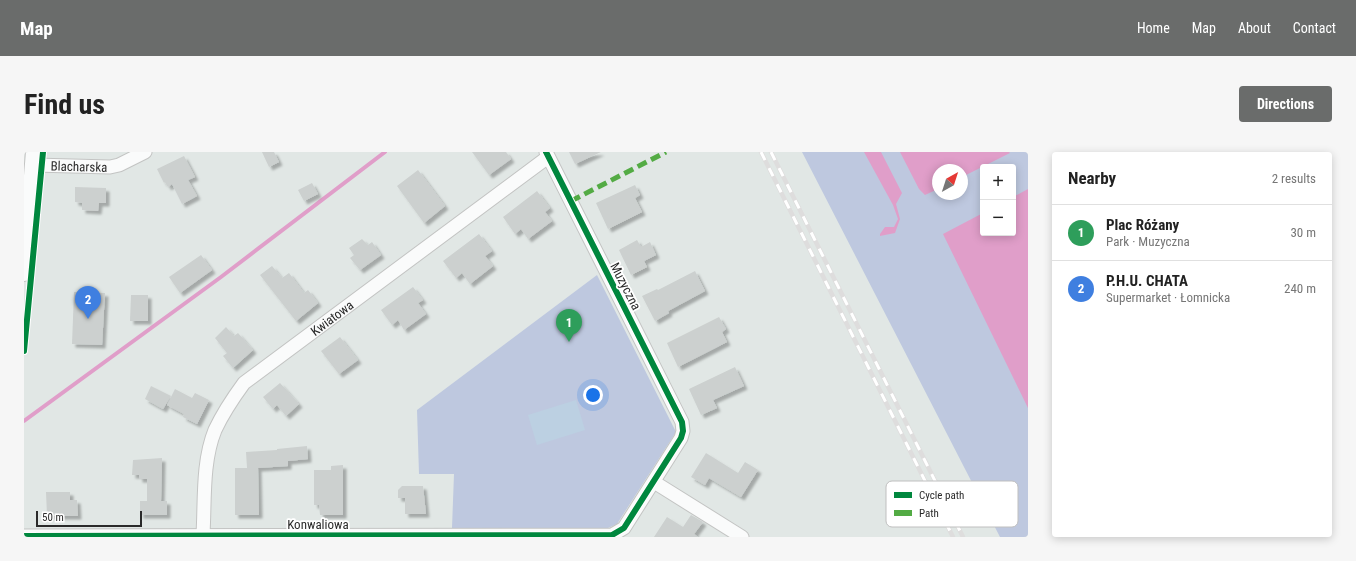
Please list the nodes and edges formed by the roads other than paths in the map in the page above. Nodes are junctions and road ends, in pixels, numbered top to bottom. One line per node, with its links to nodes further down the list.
1 (145, 152): 3 (street, Blacharska)
2 (547, 154): 5 (street, Muzyczna); 6 (street, Kwiatowa)
3 (34, 159): 4 (street)
4 (24, 273)
5 (654, 482): 9 (street, Konwaliowa); 10 (street)
6 (203, 534): 7 (street, Konwaliowa); 8 (street, Konwaliowa)
7 (24, 536)
8 (289, 536): 9 (street, Konwaliowa)
9 (452, 536)
10 (742, 537)

